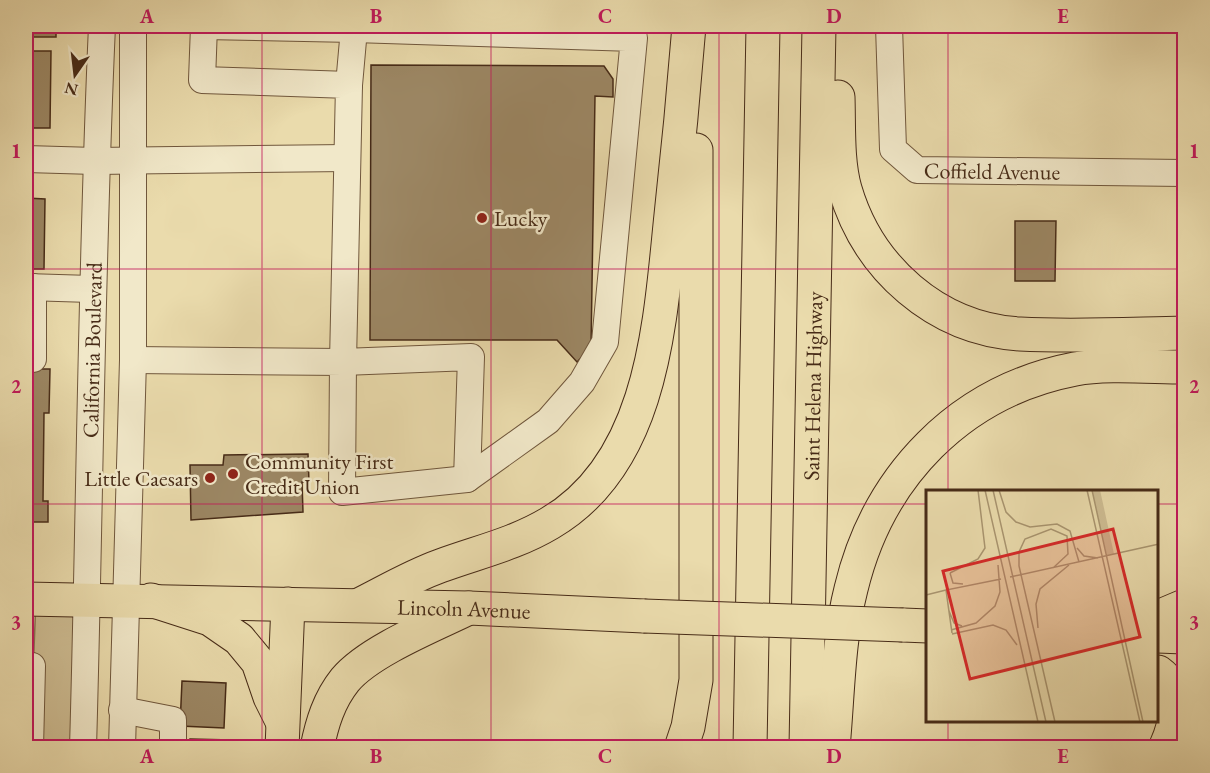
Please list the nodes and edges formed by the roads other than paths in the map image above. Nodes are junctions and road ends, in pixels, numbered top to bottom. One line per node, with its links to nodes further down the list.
1 (102, 26): 15 (street, California Boulevard)
2 (133, 26): 14 (street, California Boulevard)
3 (204, 26): 10 (street); 11 (street)
4 (689, 26): 31 (main road)
5 (696, 26): 48 (main road)
6 (763, 26): 49 (main road)
7 (819, 26): 50 (main road, Saint Helena Highway)
8 (837, 26): 19 (main road)
9 (889, 26): 16 (street, Coffield Avenue)
10 (354, 27): 11 (street); 26 (street)
11 (349, 85): 12 (street)
12 (347, 158): 14 (street); 22 (street)
13 (26, 159): 15 (street)
14 (132, 161): 15 (street); 21 (street, California Boulevard)
15 (96, 162): 18 (street, California Boulevard)
16 (1185, 173)
17 (29, 287): 18 (street); 20 (street)
18 (91, 289): 29 (street, California Boulevard)
19 (1185, 333)
20 (26, 360)
21 (133, 360): 22 (street); 28 (street, California Boulevard)
22 (343, 362): 26 (street); 26 (street)
23 (1141, 367): 24 (main road); 25 (main road); 51 (main road)
24 (1185, 367)
25 (1185, 375)
26 (467, 478)
27 (26, 599): 29 (main road, Lincoln Avenue)
28 (138, 600): 29 (main road, Lincoln Avenue); 30 (main road, Lincoln Avenue); 40 (street, California Boulevard); 41 (main road)
29 (87, 601): 44 (street, California Boulevard)
30 (288, 604): 31 (main road, Lincoln Avenue); 41 (main road)
31 (359, 605): 33 (main road, Lincoln Avenue)
32 (1185, 606): 34 (main road)
33 (469, 608): 35 (main road, Lincoln Avenue, bridge); 47 (main road)
34 (1159, 617)
35 (915, 626)
36 (1159, 636): 37 (main road)
37 (1185, 637)
38 (32, 666): 43 (street)
39 (1159, 673): 42 (main road)
40 (122, 710): 45 (street, California Boulevard); 46 (street)
41 (282, 734)
42 (1171, 740)
43 (30, 747)
44 (83, 747)
45 (122, 747)
46 (173, 747)
47 (317, 747)
48 (681, 747)
49 (750, 747)
50 (806, 747)
51 (833, 747)

